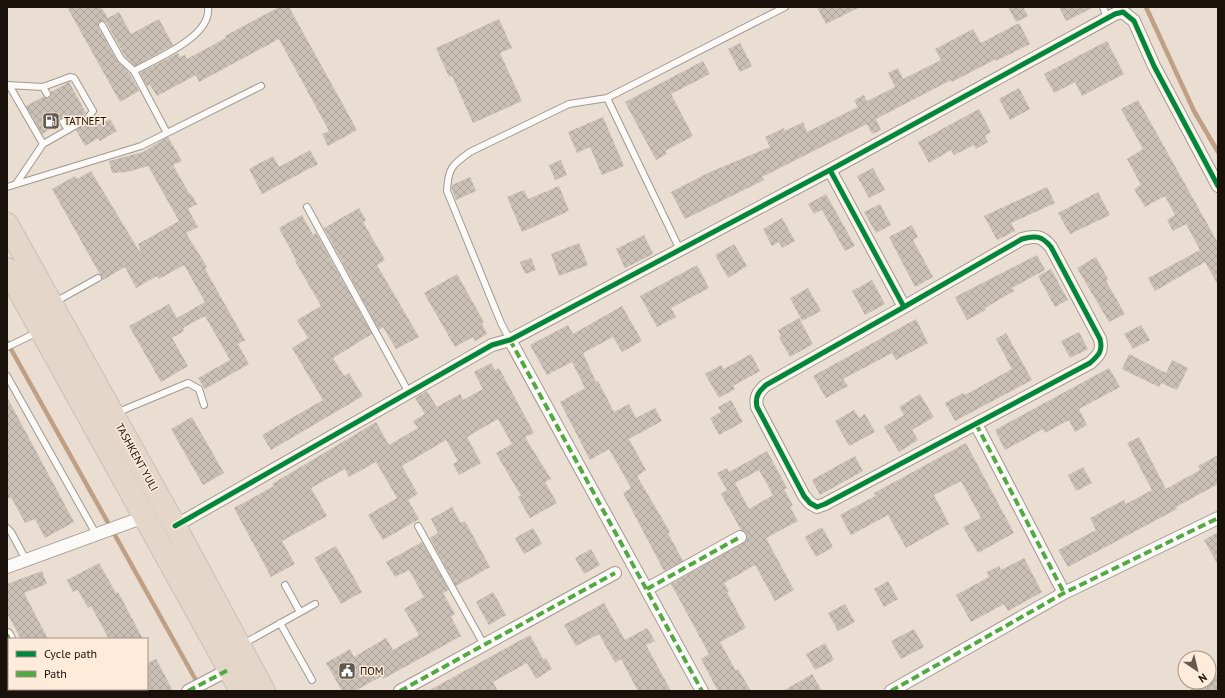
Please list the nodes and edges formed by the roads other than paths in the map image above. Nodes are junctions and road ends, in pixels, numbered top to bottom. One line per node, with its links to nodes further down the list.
1 (208, 7): 5 (lane)
2 (785, 7): 10 (lane)
3 (1105, 13): 15 (street); 17 (street)
4 (102, 24): 5 (lane)
5 (134, 70): 13 (lane)
6 (8, 85): 8 (lane); 14 (lane)
7 (261, 86): 13 (lane)
8 (43, 87): 9 (lane); 12 (lane)
9 (47, 94)
10 (607, 98): 21 (lane); 27 (lane)
11 (63, 122): 12 (lane)
12 (68, 130): 14 (lane)
13 (167, 133): 16 (lane)
14 (43, 144): 16 (lane)
15 (830, 170): 21 (street); 25 (street)
16 (16, 184): 18 (lane)
17 (1218, 186)
18 (7, 187)
19 (306, 208): 30 (lane)
20 (7, 224): 24 (highway, TASHKENT YULI)
21 (680, 250): 27 (street)
22 (7, 269): 26 (highway, TASHKENT YULI)
23 (98, 278): 24 (lane)
24 (51, 304): 32 (highway, TASHKENT YULI)
25 (904, 307): 33 (street); 33 (street)
26 (41, 330): 28 (lane); 34 (highway, TASHKENT YULI)
27 (510, 340): 30 (street); 45 (street)
28 (7, 347)
29 (7, 376): 39 (lane)
30 (409, 393): 36 (street)
31 (204, 405): 32 (lane)
32 (113, 414): 36 (highway, TASHKENT YULI)
33 (976, 424): 46 (street)
34 (144, 517): 39 (street); 52 (highway, TASHKENT YULI)
35 (1218, 518): 46 (street)
36 (176, 526): 51 (highway, TASHKENT YULI)
37 (418, 526): 50 (lane)
38 (7, 528): 41 (lane)
39 (106, 531): 41 (street)
40 (740, 537): 45 (street)
41 (26, 560): 42 (street)
42 (7, 567)
43 (615, 573): 50 (street)
44 (285, 585): 48 (lane)
45 (647, 589): 58 (street)
46 (1064, 593): 59 (street)
47 (315, 604): 48 (lane)
48 (300, 612): 49 (lane)
49 (280, 623): 51 (lane); 53 (lane)
50 (484, 645): 57 (street)
51 (240, 646): 56 (highway, TASHKENT YULI)
52 (230, 669): 54 (street); 55 (highway, TASHKENT YULI)
53 (312, 680)
54 (195, 687)
55 (241, 691)
56 (264, 691)
57 (400, 691)
58 (702, 691)
59 (891, 691)

